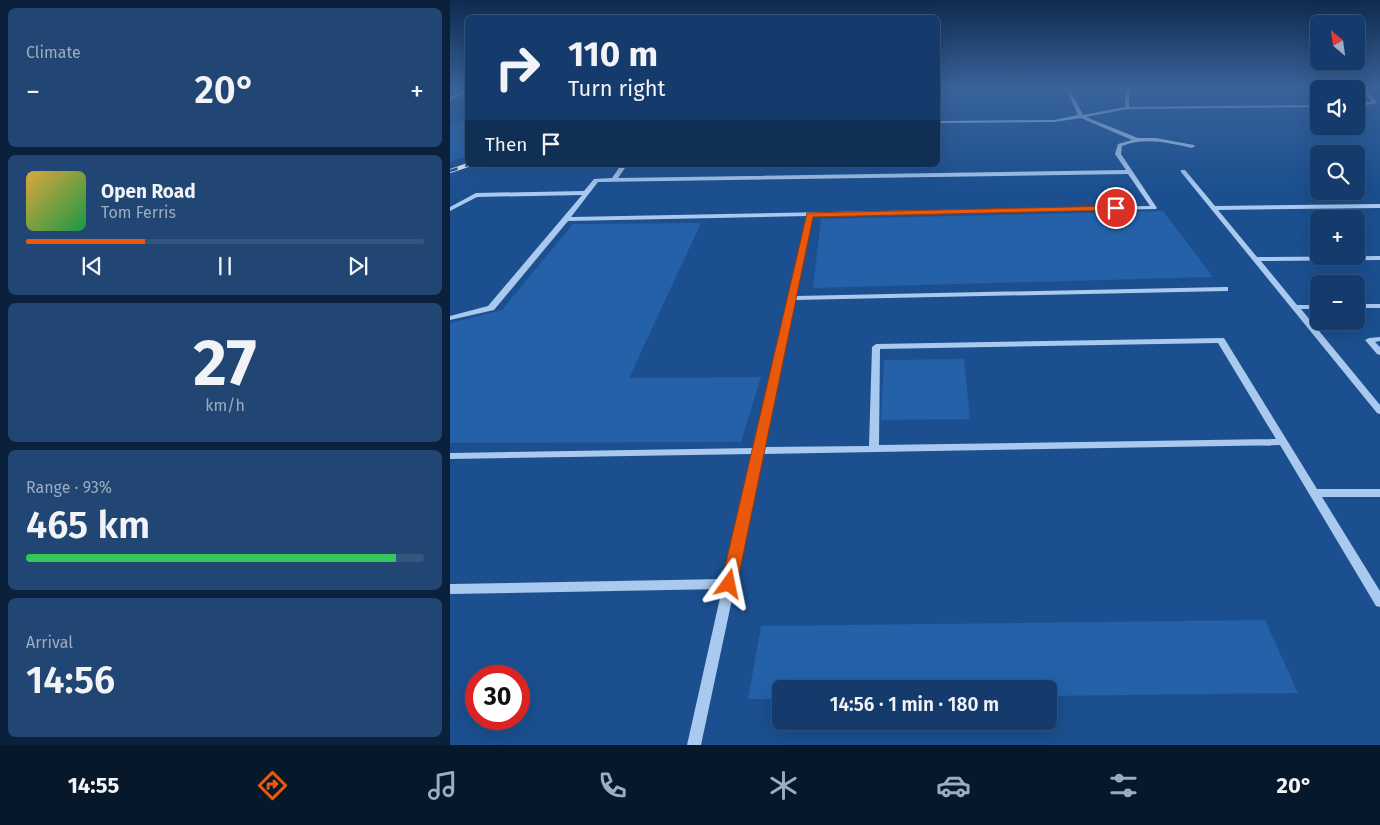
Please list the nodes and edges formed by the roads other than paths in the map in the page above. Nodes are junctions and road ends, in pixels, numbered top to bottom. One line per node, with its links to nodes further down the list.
1 (940, 122): 2 (street)
2 (965, 122)
3 (1094, 122): 4 (street)
4 (1137, 140): 5 (street); 8 (street)
5 (1192, 146)
6 (623, 167): 9 (street)
7 (1183, 171): 13 (street)
8 (1130, 172): 9 (street); 14 (street)
9 (614, 180): 10 (street)
10 (586, 193): 12 (street); 15 (street)
11 (1380, 206): 13 (street)
12 (450, 208)
13 (1214, 208): 17 (street)
14 (810, 214): 15 (street); 19 (street)
15 (566, 219): 24 (street)
16 (1380, 258): 17 (street)
17 (1256, 259): 22 (street)
18 (1225, 289): 19 (street)
19 (792, 298): 30 (street)
20 (1365, 306): 21 (street)
21 (1380, 306)
22 (1295, 307): 23 (street); 27 (street)
23 (1310, 307)
24 (450, 318)
25 (1380, 340): 26 (street)
26 (1380, 352)
27 (1380, 410)
28 (1283, 442): 29 (street); 29 (street); 33 (street)
29 (874, 449): 30 (street)
30 (759, 450): 31 (street); 34 (street)
31 (450, 456)
32 (1380, 492): 33 (street)
33 (1314, 493): 36 (street)
34 (729, 584): 35 (street); 37 (street)
35 (450, 589)
36 (1380, 602)
37 (694, 745)

